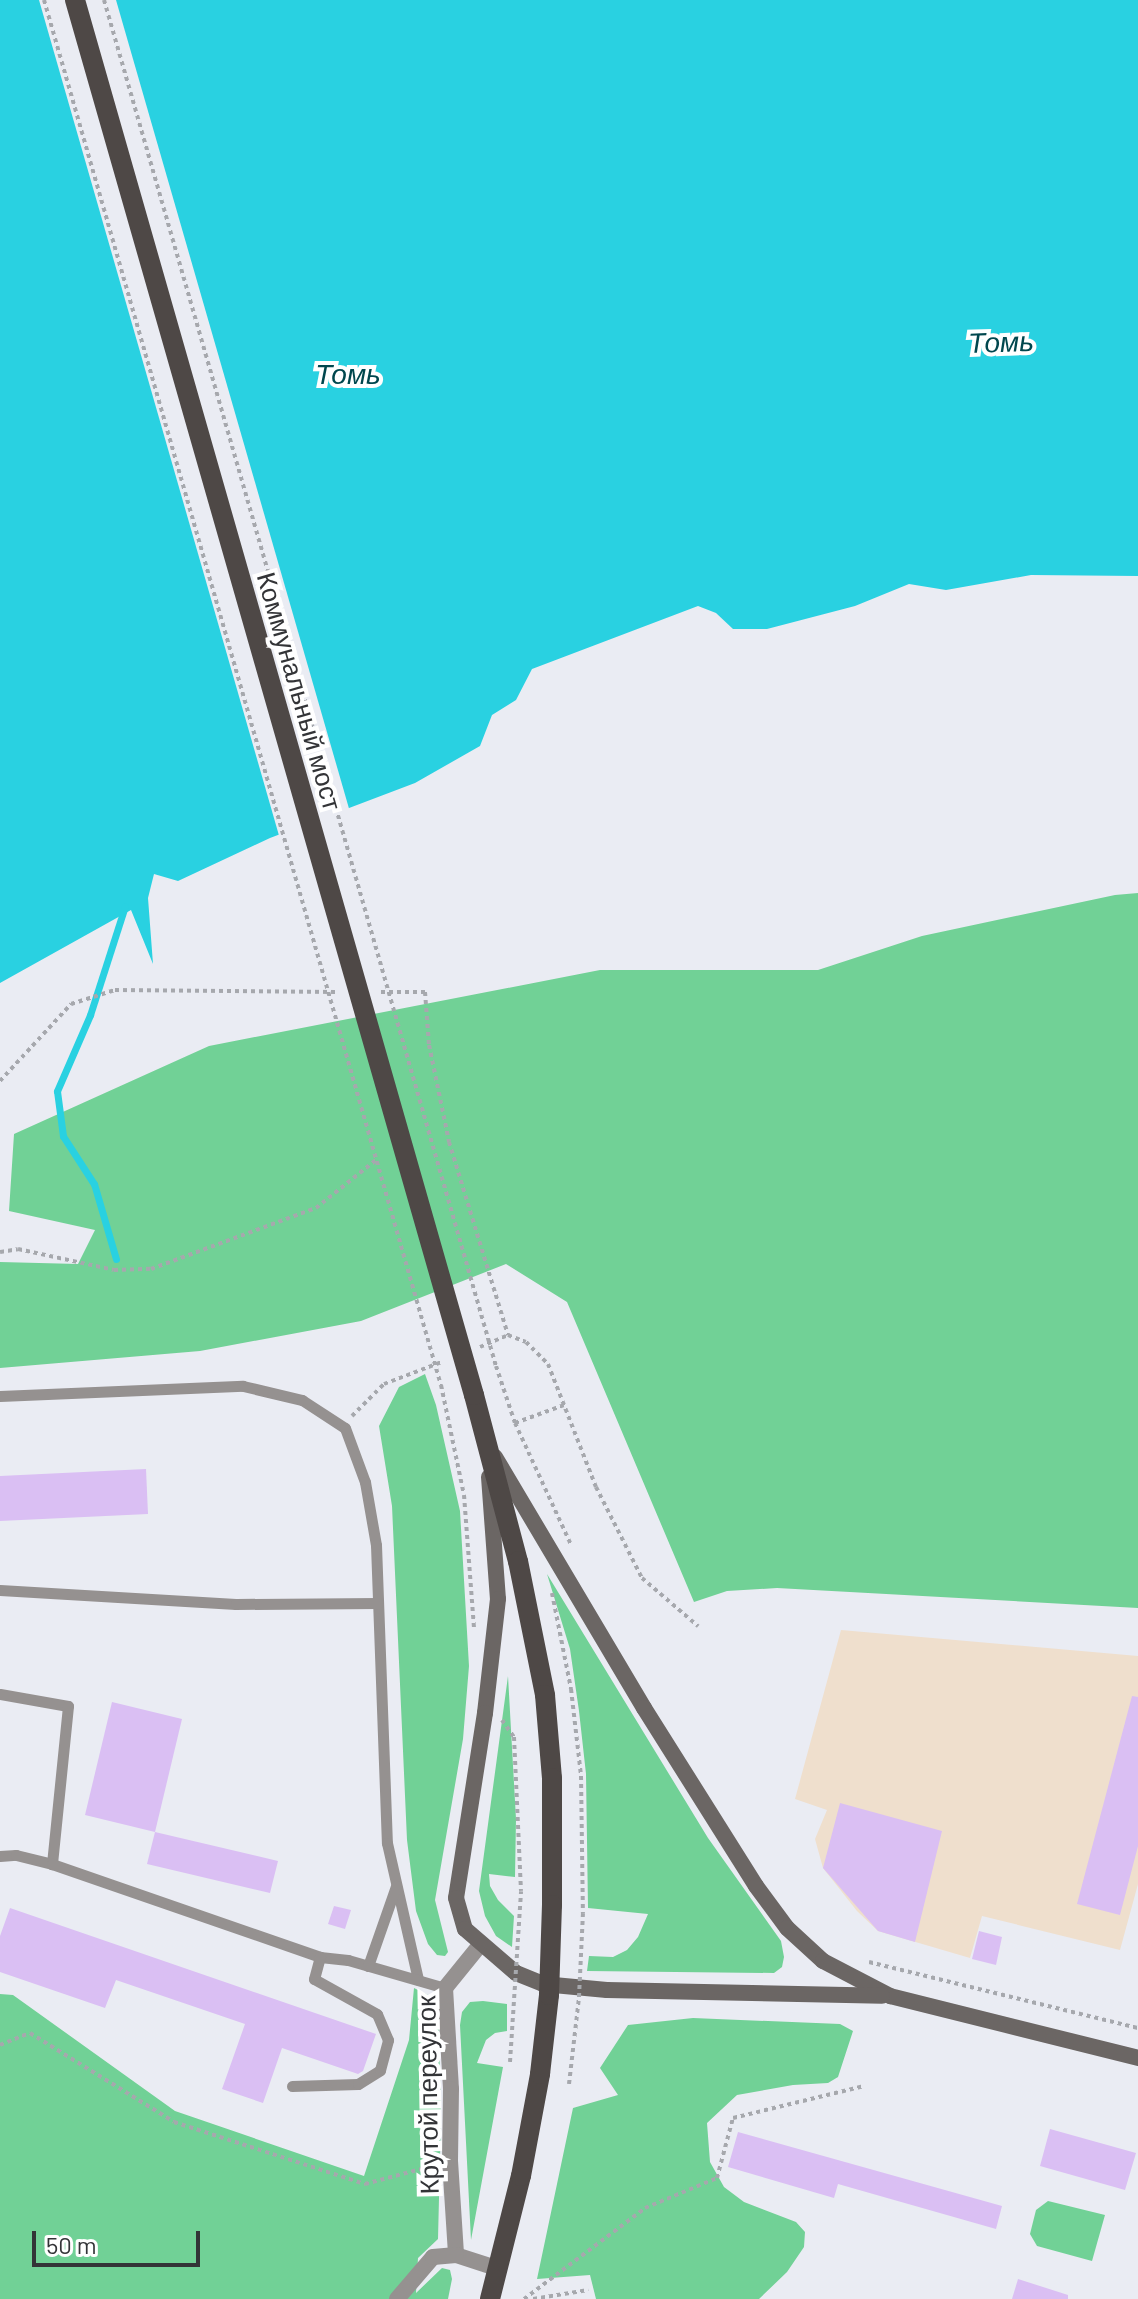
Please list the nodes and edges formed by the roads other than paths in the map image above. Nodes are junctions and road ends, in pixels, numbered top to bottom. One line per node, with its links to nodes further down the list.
1 (75, 0): 3 (main road, Коммунальный мост, bridge)
2 (0, 1396): 5 (lane)
3 (487, 1444): 10 (main road); 15 (main road); 19 (main road, Коммунальный мост, bridge)
4 (0, 1590): 5 (lane)
5 (378, 1603): 9 (lane)
6 (0, 1694): 8 (lane)
7 (0, 1856): 8 (lane)
8 (52, 1864): 11 (lane)
9 (396, 1885): 12 (lane); 13 (lane)
10 (480, 1945): 14 (street, Крутой переулок); 15 (main road)
11 (320, 1957): 12 (lane); 17 (lane)
12 (368, 1966): 13 (lane)
13 (418, 1980): 14 (lane)
14 (445, 1988): 18 (street, Крутой переулок)
15 (890, 1996): 16 (main road)
16 (1138, 2058)
17 (292, 2086)
18 (456, 2255): 19 (street); 20 (street)
19 (499, 2269): 21 (main road, Коммунальный мост)
20 (397, 2299)
21 (490, 2299)

